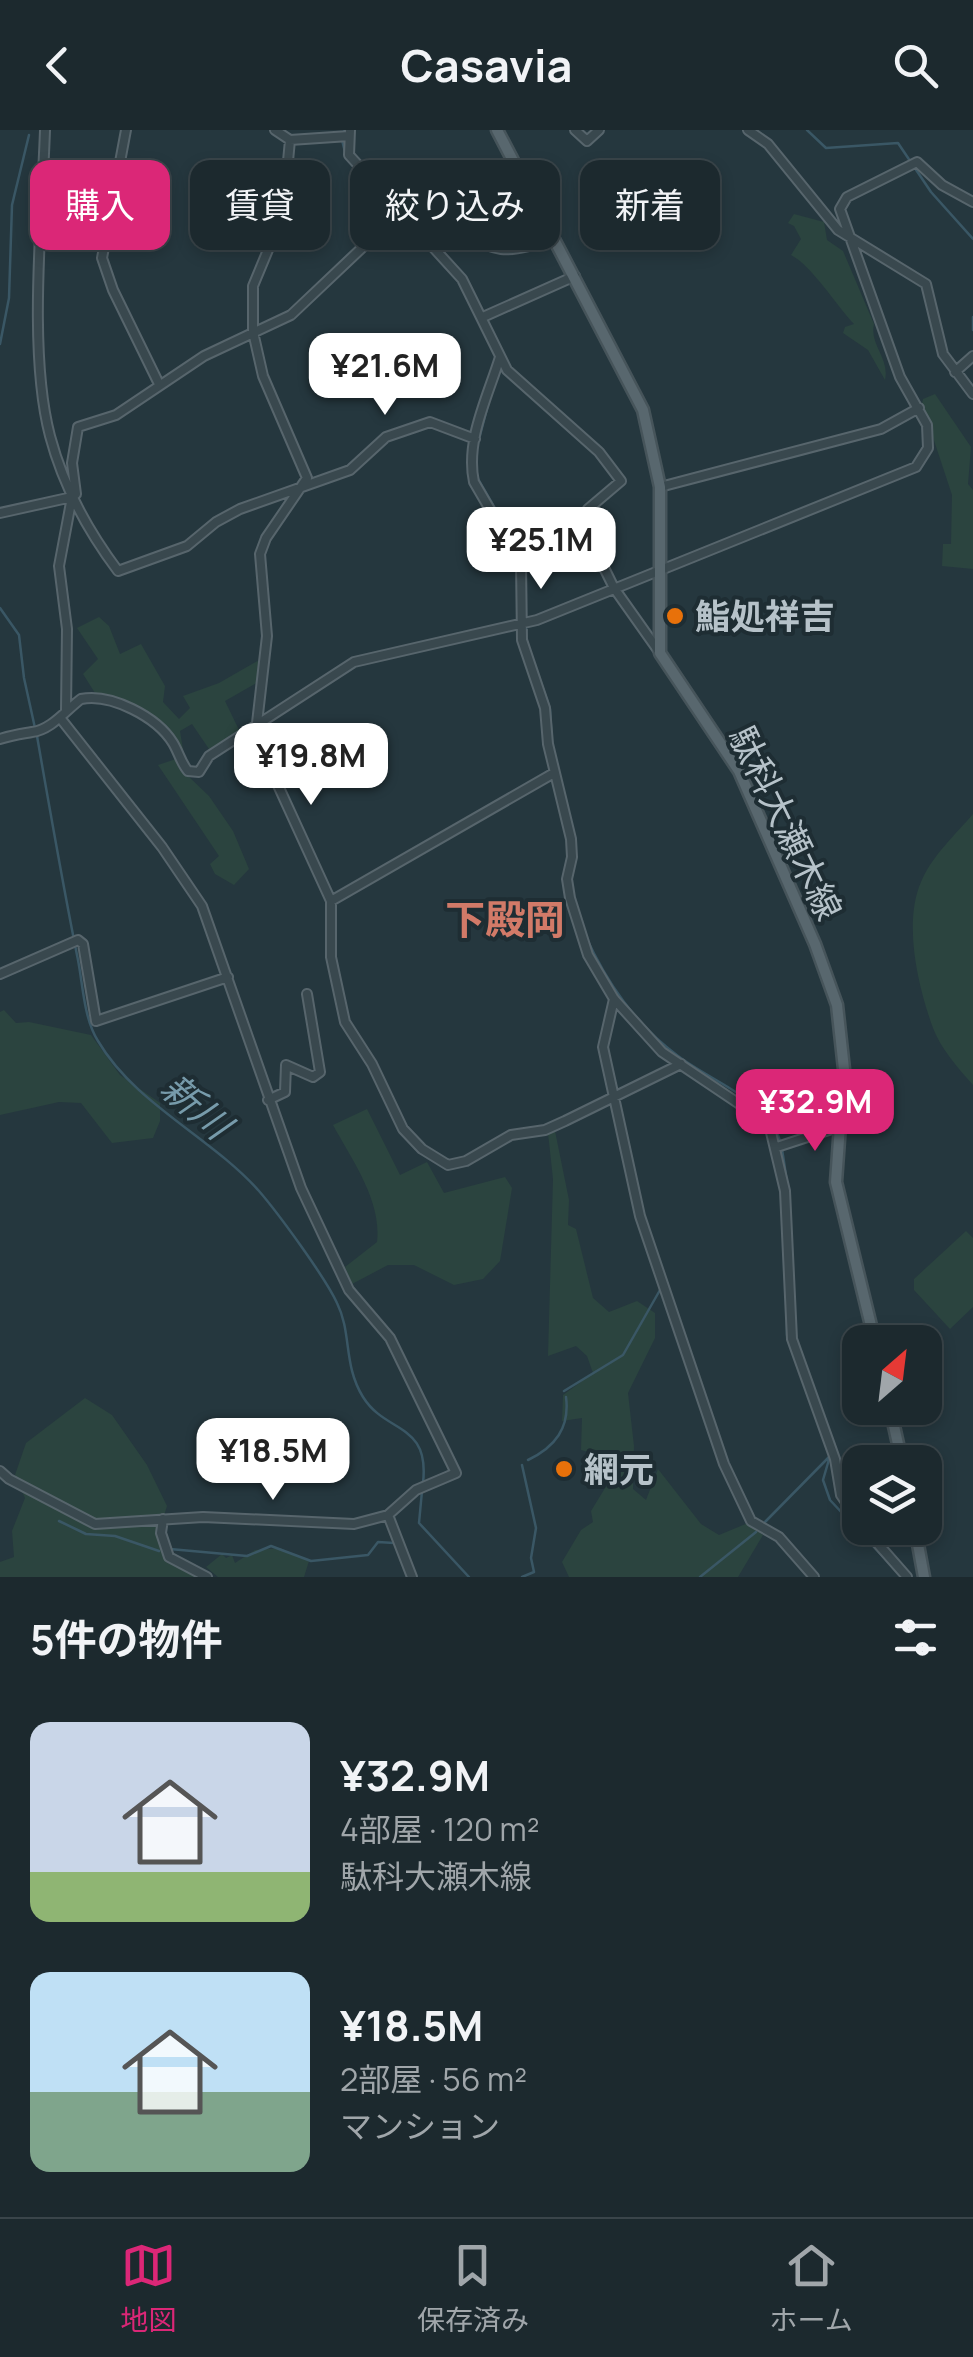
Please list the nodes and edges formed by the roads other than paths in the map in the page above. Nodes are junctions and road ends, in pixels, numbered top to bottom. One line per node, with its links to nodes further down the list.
1 (45, 130): 29 (street)
2 (126, 130): 23 (street)
3 (275, 130): 9 (street)
4 (498, 130): 11 (main road)
5 (575, 130): 6 (street)
6 (599, 130)
7 (748, 130): 13 (street)
8 (349, 133): 9 (street); 10 (street)
9 (290, 140): 19 (street)
10 (354, 160)
11 (514, 160)
12 (973, 202): 13 (street)
13 (849, 233): 22 (street); 25 (street)
14 (560, 248): 17 (main road)
15 (360, 250): 19 (street)
16 (437, 250): 18 (street)
17 (575, 276): 18 (street); 28 (main road)
18 (484, 317): 20 (street)
19 (253, 332): 23 (street); 27 (street)
20 (500, 356): 26 (street); 31 (street)
21 (973, 356): 22 (street)
22 (955, 372): 24 (street)
23 (159, 384): 29 (street)
24 (973, 394)
25 (919, 408): 28 (street); 33 (street)
26 (475, 438): 27 (street); 32 (street)
27 (304, 485): 29 (street); 38 (street)
28 (660, 487): 33 (main road)
29 (72, 497): 30 (street); 37 (street)
30 (0, 513)
31 (581, 520): 32 (street); 34 (street)
32 (523, 562): 35 (street)
33 (658, 569): 34 (street); 36 (main road)
34 (614, 588): 35 (street); 36 (street)
35 (522, 622): 38 (street); 40 (street)
36 (660, 653): 49 (main road, 駄科大瀬木線)
37 (64, 714): 38 (street); 39 (street); 43 (street)
38 (257, 724): 41 (street)
39 (0, 739)
40 (554, 773): 41 (street); 45 (street)
41 (332, 900): 48 (street)
42 (0, 974): 43 (street)
43 (228, 977): 47 (street)
44 (306, 994): 47 (street)
45 (614, 999): 46 (street); 48 (street)
46 (682, 1064): 48 (street); 50 (street)
47 (268, 1100): 54 (street)
48 (614, 1100): 60 (street)
49 (841, 1126): 50 (street); 51 (main road, 駄科大瀬木線)
50 (777, 1147): 53 (street)
51 (870, 1325)
52 (0, 1471): 55 (street)
53 (842, 1496)
54 (388, 1516): 55 (street); 59 (street)
55 (162, 1518): 58 (street)
56 (879, 1545): 61 (street)
57 (917, 1545): 62 (main road)
58 (207, 1577)
59 (412, 1577)
60 (814, 1577)
61 (907, 1577)
62 (924, 1577)

